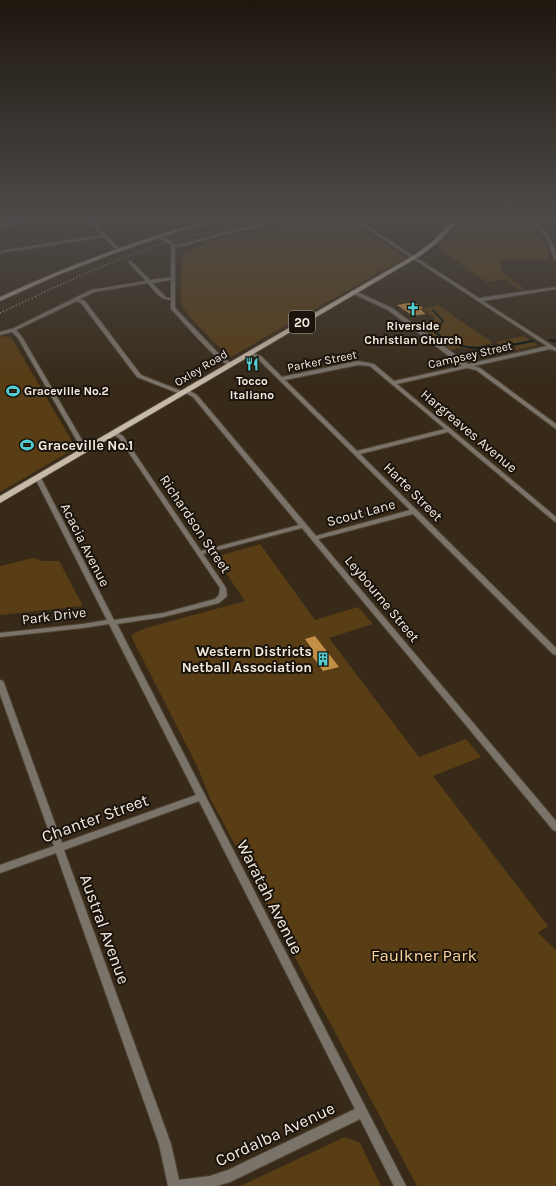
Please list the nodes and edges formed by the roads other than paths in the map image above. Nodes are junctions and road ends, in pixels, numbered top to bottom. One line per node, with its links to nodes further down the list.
1 (58, 272): 10 (main road)
2 (140, 272): 7 (street)
3 (173, 272): 6 (street)
4 (388, 272): 9 (main road, Oxley Road / 20)
5 (437, 272): 13 (street)
6 (173, 278): 7 (street); 12 (street)
7 (149, 282): 11 (street); 12 (street)
8 (556, 288): 13 (street)
9 (353, 292): 18 (main road, Oxley Road / 20); 21 (street)
10 (0, 299)
11 (77, 299): 14 (street); 24 (street, Leybourne Street)
12 (173, 299): 20 (street)
13 (478, 300): 16 (street)
14 (13, 330): 15 (street); 28 (street)
15 (0, 334)
16 (551, 347): 17 (street); 21 (street, Campsey Street)
17 (556, 350)
18 (250, 353): 20 (main road, Oxley Road / 20); 22 (street, Harte Street)
19 (365, 363): 22 (street, Parker Street); 23 (street, Hargreaves Avenue)
20 (231, 365): 24 (main road, Oxley Road / 20)
21 (469, 366): 23 (street, Campsey Street); 25 (street)
22 (282, 379): 29 (street, Harte Street)
23 (393, 383): 26 (street, Hargreaves Avenue)
24 (184, 392): 27 (main road, Oxley Road / 20); 34 (street, Leybourne Street)
25 (556, 427)
26 (449, 430): 29 (street); 33 (street, Hargreaves Avenue)
27 (114, 432): 28 (main road, Oxley Road / 20); 36 (street, Richardson Street)
28 (89, 447): 30 (main road, Oxley Road / 20)
29 (356, 454): 32 (street, Harte Street)
30 (38, 478): 31 (main road, Oxley Road / 20); 37 (street, Acacia Avenue)
31 (0, 500)
32 (415, 511): 35 (street, Scout Lane); 39 (street, Harte Street)
33 (556, 520)
34 (303, 526): 35 (street, Leybourne Street); 36 (street)
35 (314, 538): 42 (street, Leybourne Street)
36 (200, 553): 37 (street, Richardson Street)
37 (111, 622): 38 (street, Park Drive); 41 (street, Waratah Avenue)
38 (0, 635)
39 (556, 652)
40 (0, 683): 43 (street, Austral Avenue)
41 (201, 797): 43 (street, Chanter Street); 45 (street, Waratah Avenue)
42 (556, 827)
43 (59, 848): 44 (street, Chanter Street); 46 (street, Austral Avenue)
44 (0, 869)
45 (362, 1112): 47 (street, Cordalba Avenue); 48 (street, Waratah Avenue)
46 (174, 1186)
47 (178, 1186)
48 (400, 1186)

